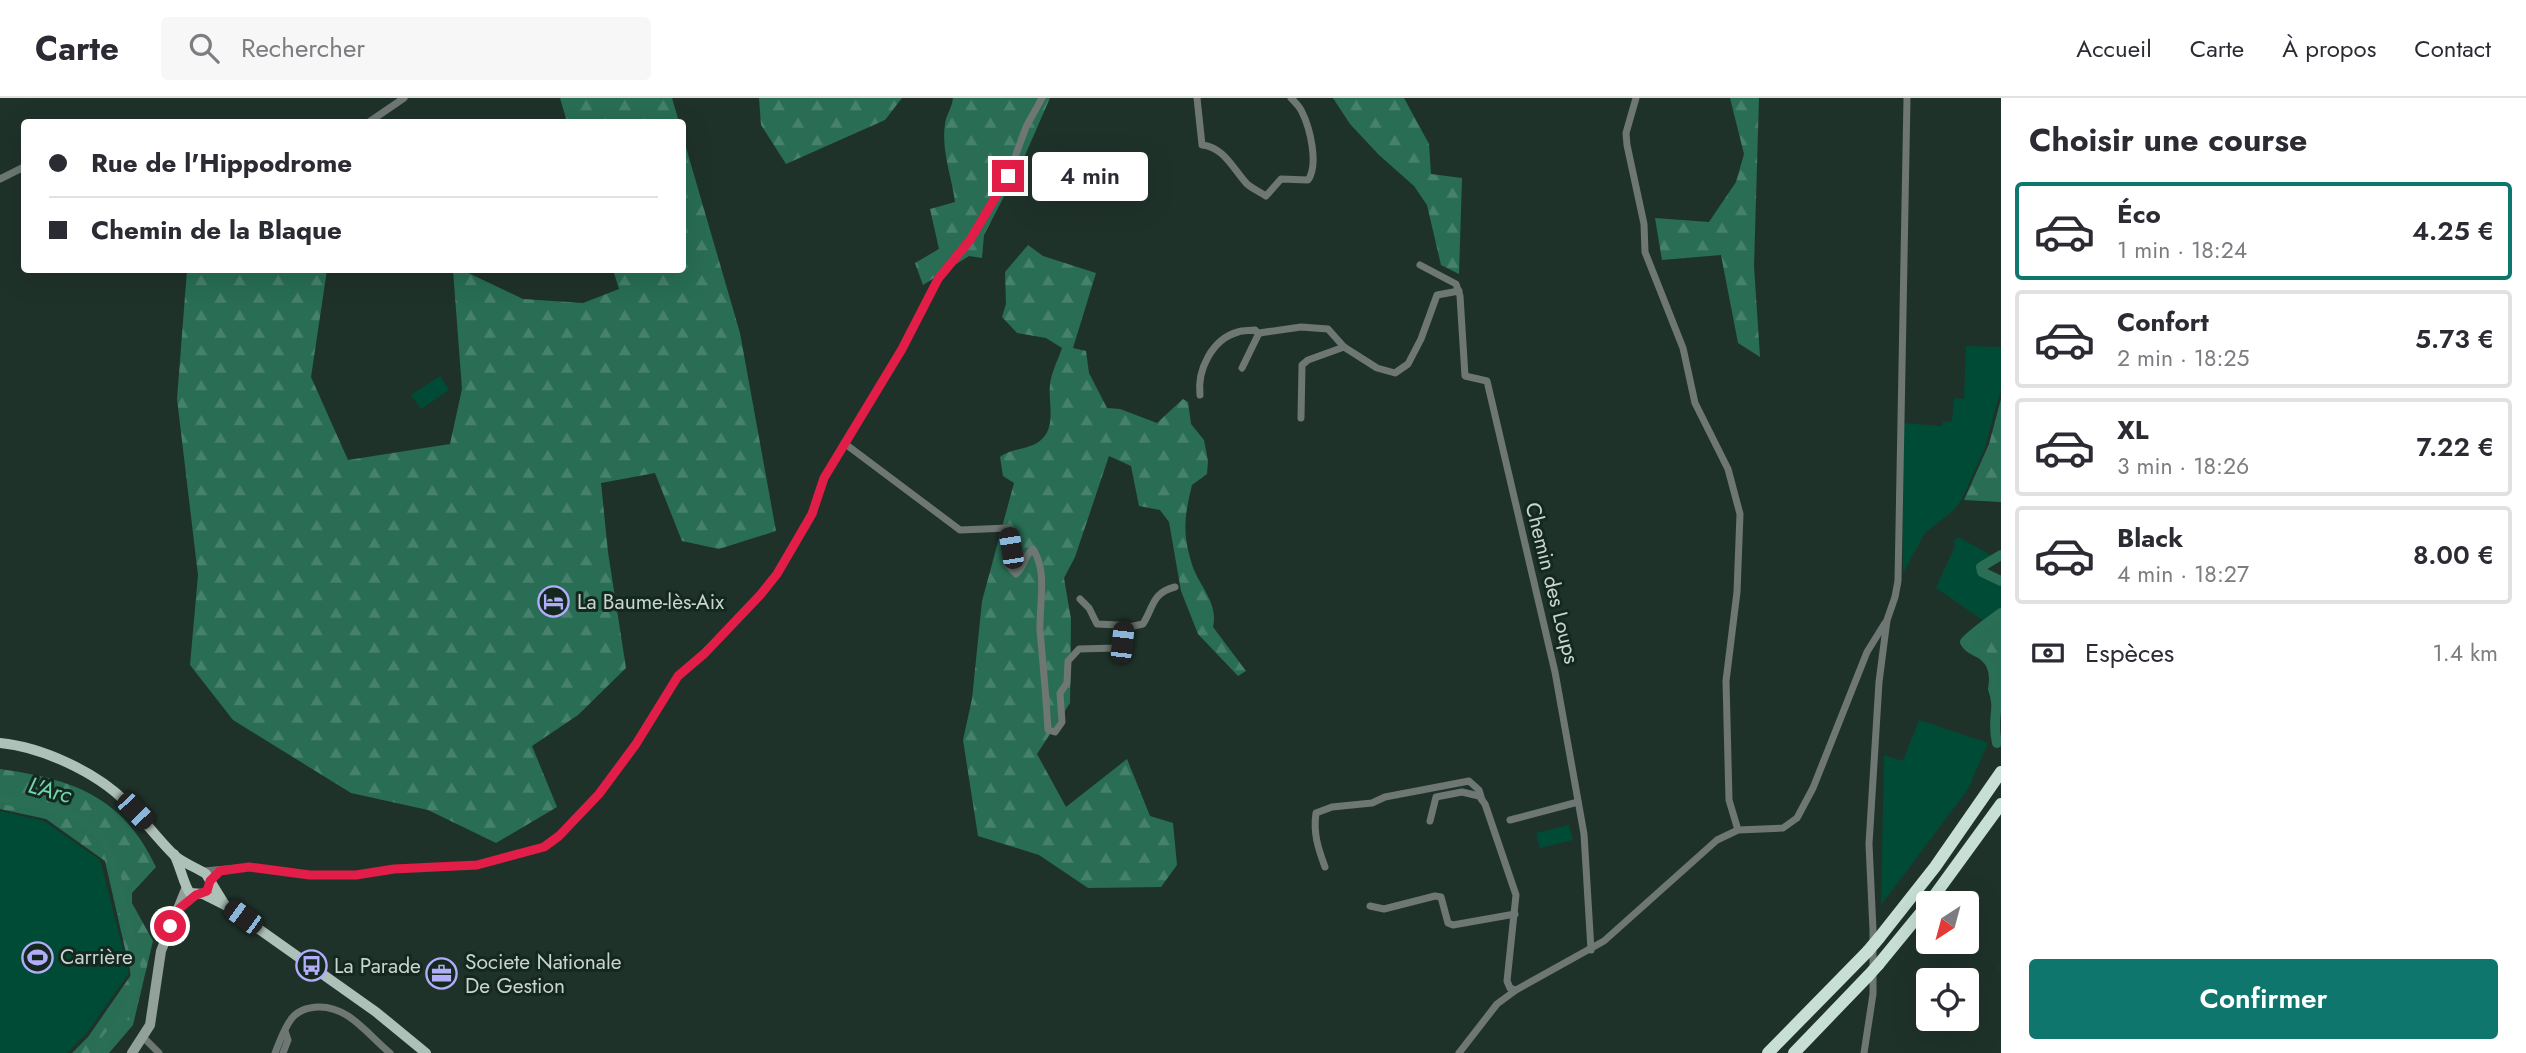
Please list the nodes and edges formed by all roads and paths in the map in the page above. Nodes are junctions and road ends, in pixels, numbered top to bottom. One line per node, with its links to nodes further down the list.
1 (404, 98): 7 (street)
2 (1041, 98): 17 (street)
3 (1197, 98): 4 (street)
4 (1291, 98)
5 (1636, 98): 29 (street)
6 (1907, 98): 21 (street)
7 (373, 119)
8 (21, 168): 9 (street)
9 (0, 179)
10 (1420, 265): 11 (street)
11 (1459, 291): 13 (street); 25 (street, Chemin des Loups)
12 (1259, 334): 13 (street); 14 (street); 15 (street)
13 (1344, 347): 16 (street)
14 (1242, 368)
15 (1200, 395)
16 (1301, 418)
17 (844, 443): 20 (street); 32 (street)
18 (1175, 587): 20 (street)
19 (1080, 599): 20 (street)
20 (1124, 628)
21 (1881, 637): 29 (street); 52 (street)
22 (0, 743): 30 (main road)
23 (1999, 775): 50 (highway, bridge)
24 (1483, 801): 28 (street); 31 (street); 37 (street)
25 (1578, 802): 27 (street); 39 (street, Chemin des Loups)
26 (2001, 804): 34 (highway)
27 (1510, 820)
28 (1430, 821)
29 (1738, 830): 39 (street)
30 (174, 855): 32 (main road); 33 (main road)
31 (1325, 867)
32 (205, 876): 33 (main road); 33 (main road); 35 (main road)
33 (192, 889): 35 (main road); 42 (main road)
34 (1938, 891)
35 (225, 905): 48 (main road)
36 (1370, 906): 37 (street)
37 (1515, 914): 40 (street)
38 (1916, 919): 51 (highway, bridge)
39 (1591, 950): 40 (street)
40 (1516, 990): 49 (street)
41 (285, 1030): 45 (street); 46 (street); 47 (street)
42 (142, 1037): 43 (main road); 44 (street)
43 (132, 1053)
44 (159, 1053)
45 (275, 1053)
46 (283, 1053)
47 (390, 1053)
48 (426, 1053)
49 (1459, 1053)
50 (1768, 1053)
51 (1794, 1053)
52 (1864, 1053)

